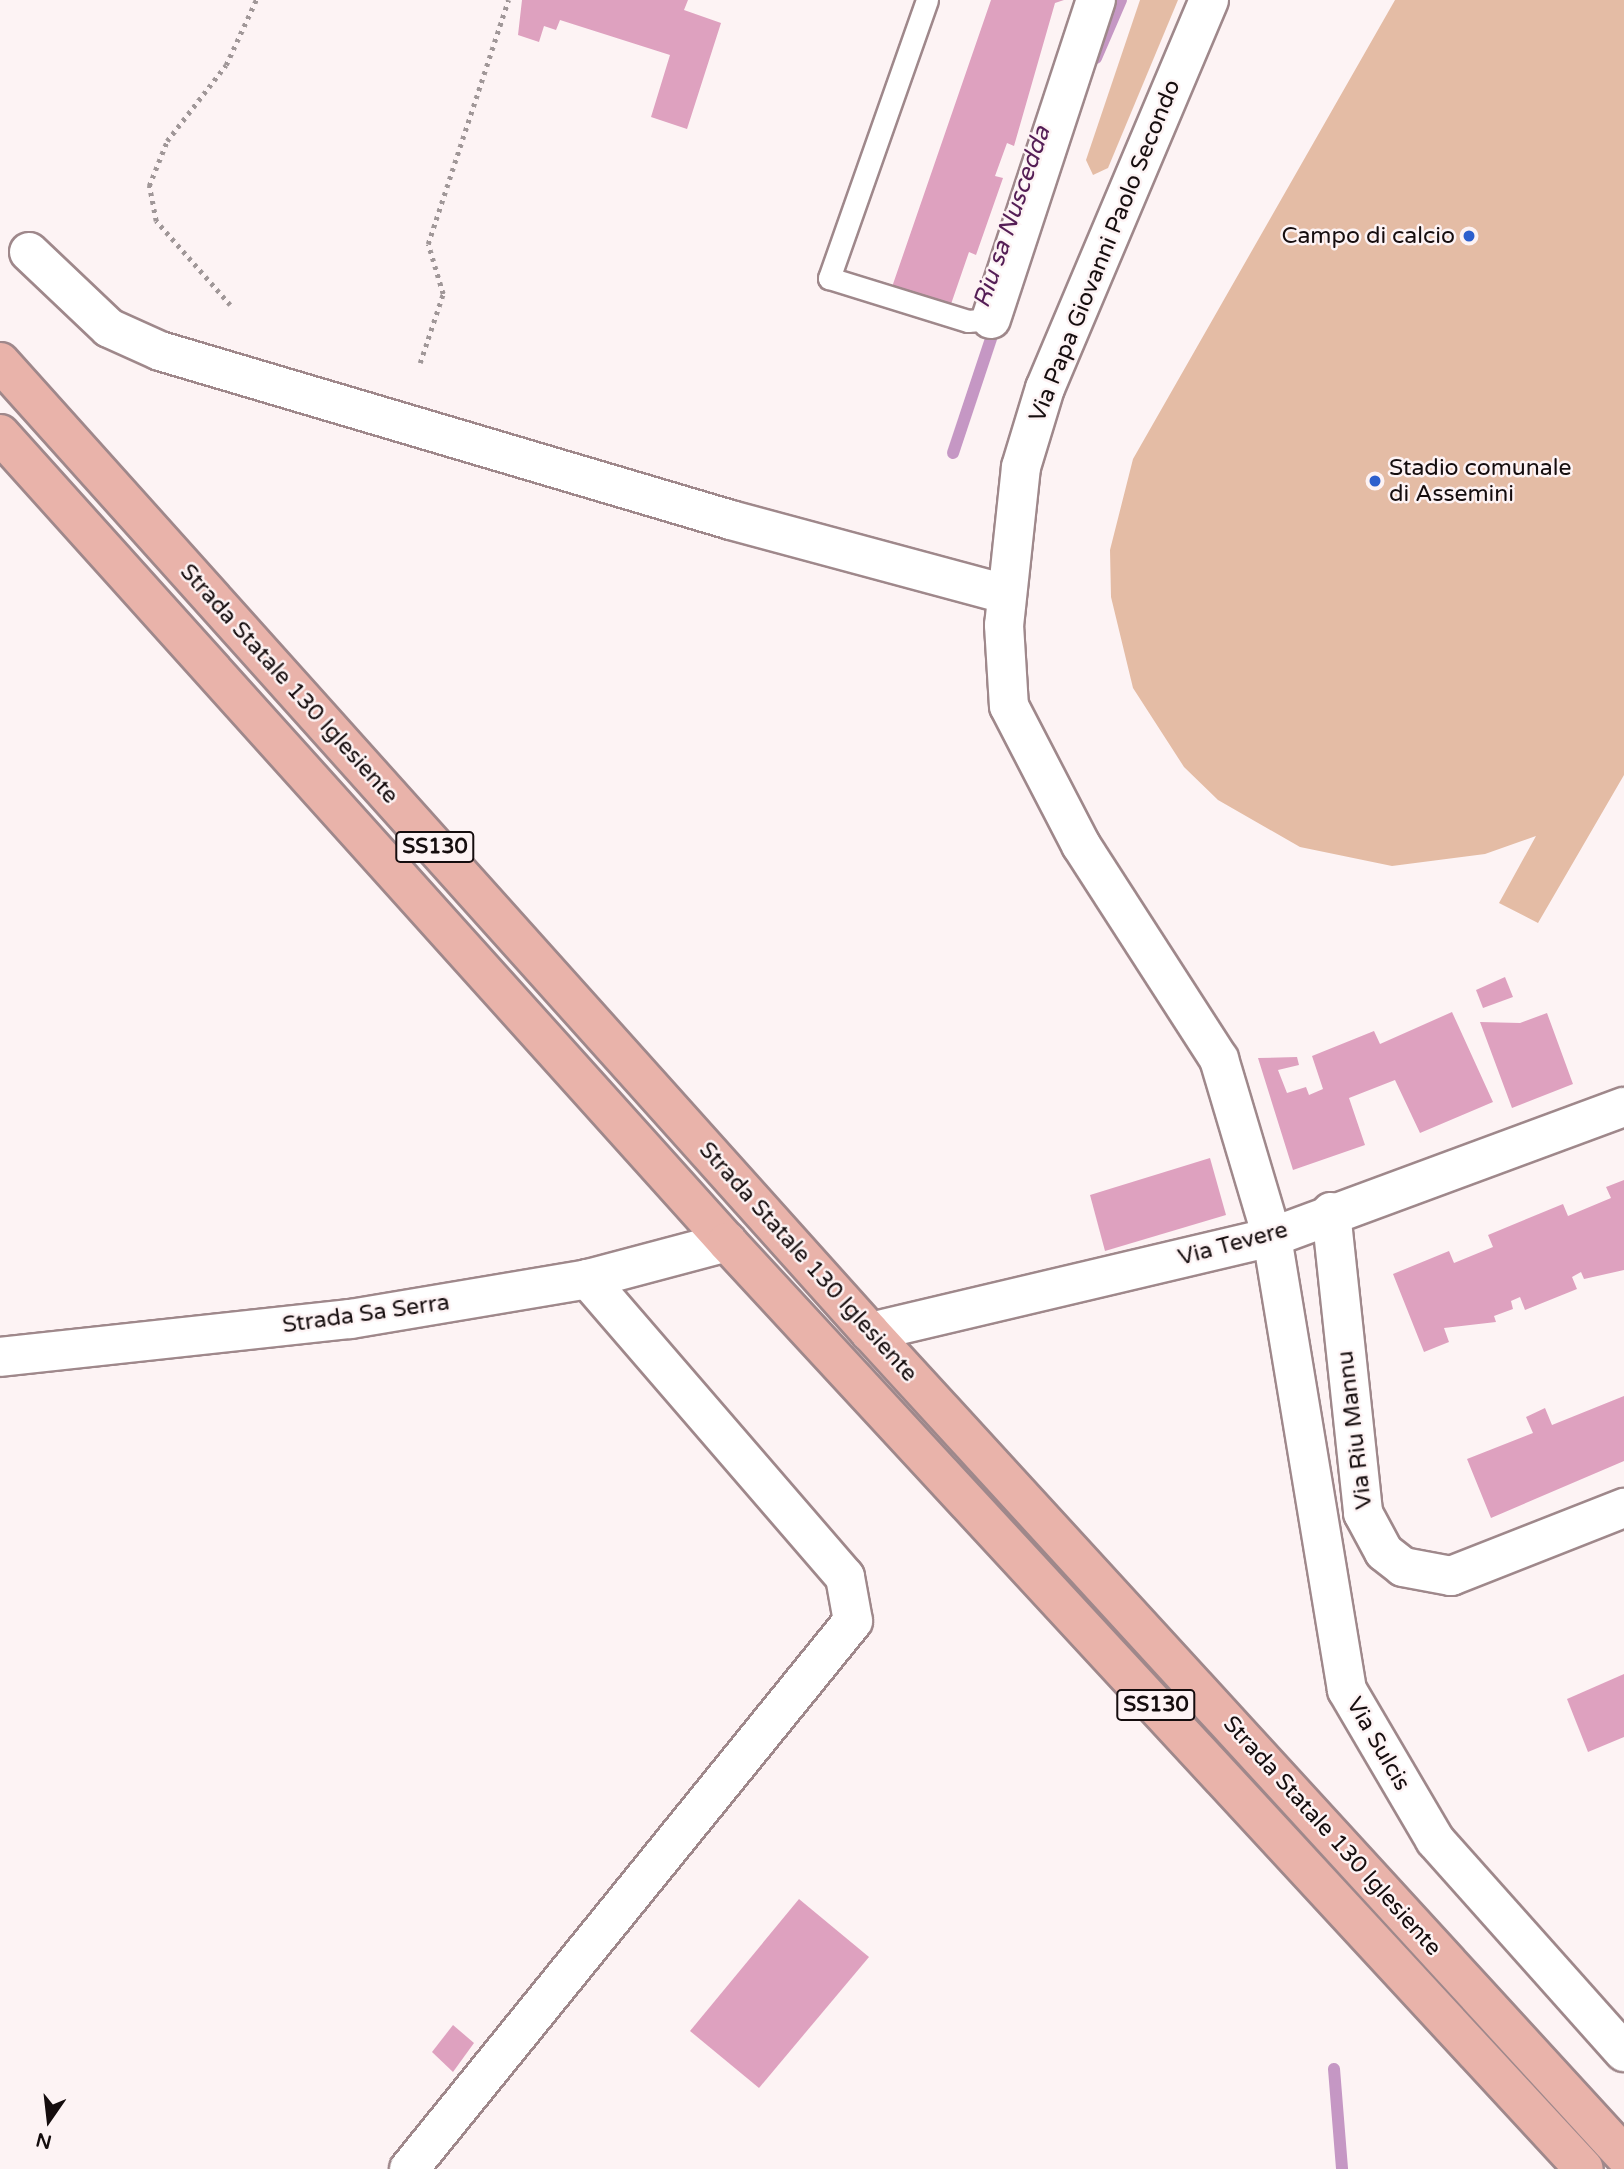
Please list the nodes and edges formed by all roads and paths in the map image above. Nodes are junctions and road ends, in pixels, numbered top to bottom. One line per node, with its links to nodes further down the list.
1 (256, 0): 7 (path)
2 (508, 0): 10 (path)
3 (927, 0): 8 (lane)
4 (1096, 0): 8 (street)
5 (1209, 0): 12 (street, Via Papa Giovanni Paolo Secondo)
6 (29, 252): 12 (street)
7 (230, 305)
8 (990, 319)
9 (0, 362): 18 (main road, Strada Statale 130 Iglesiente / SS130)
10 (420, 363)
11 (0, 434): 16 (main road, Strada Statale 130 Iglesiente / SS130)
12 (1006, 594): 15 (street, Via Papa Giovanni Paolo Secondo)
13 (1624, 1107): 14 (street, Via Tevere)
14 (1331, 1212): 15 (street, Via Tevere); 20 (street, Via Riu Mannu)
15 (1272, 1237): 18 (street, Via Tevere); 21 (street, Via Sulcis)
16 (727, 1242): 17 (street, Strada Sa Serra); 24 (main road, Strada Statale 130 Iglesiente / SS130)
17 (588, 1279): 19 (street, Strada Sa Serra); 23 (street)
18 (870, 1332): 22 (main road, Strada Statale 130 Iglesiente / SS130)
19 (0, 1357)
20 (1624, 1508)
21 (1624, 2052)
22 (1624, 2155)
23 (408, 2169)
24 (1584, 2169)

